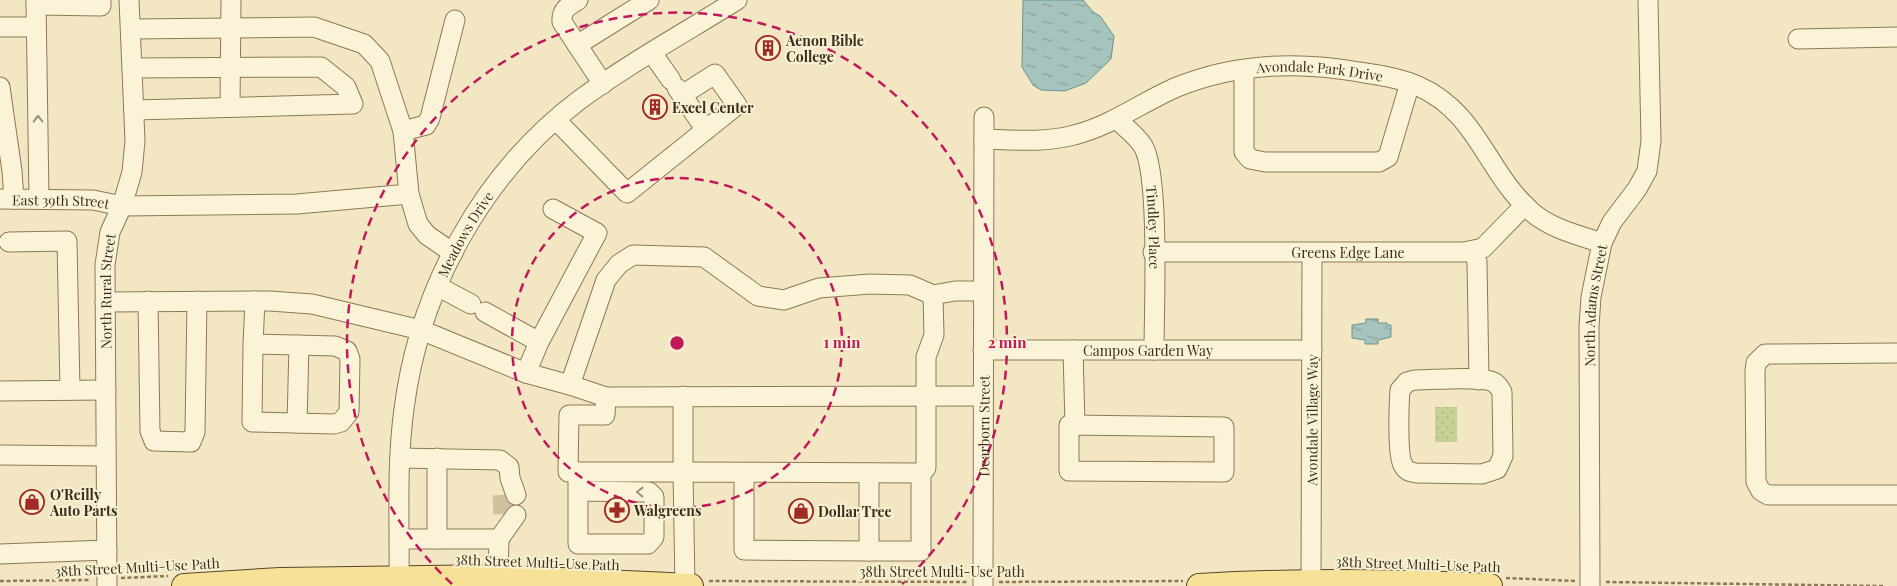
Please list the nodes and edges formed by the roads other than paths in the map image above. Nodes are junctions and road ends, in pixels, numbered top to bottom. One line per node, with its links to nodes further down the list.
1 (129, 0): 14 (street, North Rural Street)
2 (231, 0): 13 (street)
3 (578, 0): 17 (street)
4 (649, 0): 17 (street)
5 (737, 0): 18 (street, Meadows Drive)
6 (1648, 0): 41 (street, North Adams Street)
7 (36, 3): 8 (street); 12 (street)
8 (76, 3): 9 (street)
9 (102, 3)
10 (455, 20): 32 (street)
11 (0, 27): 12 (street)
12 (36, 27): 36 (street, one-way to 12)
13 (231, 28): 14 (street); 19 (street); 32 (street)
14 (131, 29): 20 (street, North Rural Street)
15 (1897, 37): 16 (street)
16 (1798, 39)
17 (576, 45): 23 (street)
18 (652, 53): 23 (street, Meadows Drive); 25 (street)
19 (230, 67): 20 (street); 26 (street); 26 (street)
20 (132, 68): 27 (street, North Rural Street)
21 (1244, 70): 22 (street, Avondale Park Drive); 22 (street); 29 (street, Avondale Park Drive)
22 (1410, 83): 37 (street, Avondale Park Drive)
23 (603, 84): 30 (street, Meadows Drive)
24 (0, 87): 35 (street)
25 (676, 88): 31 (street); 31 (street)
26 (230, 107): 27 (street)
27 (134, 110): 38 (street, North Rural Street)
28 (984, 117): 33 (street, Dearborn Street)
29 (1116, 119): 33 (street, Avondale Park Drive); 43 (street, Tindley Place)
30 (556, 120): 31 (street); 45 (street, Meadows Drive)
31 (706, 130)
32 (403, 131): 34 (street)
33 (984, 139): 47 (street, Dearborn Street)
34 (409, 194): 38 (street, East 39th Street); 45 (street)
35 (7, 199): 36 (street, East 39th Street)
36 (39, 199): 38 (street, East 39th Street)
37 (1525, 205): 41 (street, Avondale Park Drive); 42 (street)
38 (122, 206): 52 (street, North Rural Street)
39 (553, 209): 54 (street)
40 (9, 242): 65 (street)
41 (1602, 243): 100 (street, North Adams Street)
42 (1473, 251): 44 (street, Greens Edge Lane); 63 (street)
43 (1153, 252): 44 (street, Greens Edge Lane); 59 (street, Tindley Place)
44 (1312, 252): 60 (street, Avondale Village Way)
45 (452, 253): 46 (street, Meadows Drive)
46 (437, 286): 53 (street, Meadows Drive); 54 (street)
47 (983, 291): 48 (street); 57 (street, Dearborn Street)
48 (933, 295): 64 (street); 69 (street)
49 (148, 301): 50 (street); 50 (street); 52 (street)
50 (197, 301): 51 (street)
51 (255, 301): 53 (street); 55 (street)
52 (105, 302): 66 (street, North Rural Street)
53 (421, 330): 62 (street); 76 (street, Meadows Drive)
54 (539, 342): 62 (street)
55 (253, 344): 56 (street); 72 (street)
56 (299, 345): 72 (street); 72 (street)
57 (983, 350): 58 (street, Campos Garden Way); 70 (street, Dearborn Street)
58 (1074, 350): 59 (street, Campos Garden Way); 73 (street)
59 (1154, 350): 60 (street, Campos Garden Way)
60 (1312, 350): 97 (street, Avondale Village Way)
61 (1897, 353): 85 (street)
62 (526, 373): 64 (street)
63 (1479, 380): 63 (street)
64 (570, 385): 71 (street)
65 (70, 390): 66 (street); 67 (street)
66 (106, 390): 75 (street, North Rural Street)
67 (0, 391)
68 (683, 396): 69 (street); 71 (street); 79 (street)
69 (926, 396): 70 (street); 82 (street)
70 (983, 396): 99 (street, Dearborn Street)
71 (606, 397): 78 (street)
72 (297, 423)
73 (1075, 426): 73 (street)
74 (0, 455): 75 (street)
75 (106, 456): 88 (street, North Rural Street)
76 (400, 458): 77 (street); 86 (street, Meadows Drive)
77 (437, 458): 83 (street); 87 (street)
78 (578, 472): 79 (street); 84 (street)
79 (683, 472): 80 (street); 98 (street)
80 (744, 473): 81 (street); 89 (street)
81 (869, 473): 82 (street); 89 (street)
82 (921, 473): 89 (street)
83 (509, 489)
84 (578, 491): 84 (street, one-way to 84)
85 (1897, 495)
86 (399, 539): 87 (street); 94 (street, Meadows Drive)
87 (437, 539): 91 (street)
88 (107, 550): 90 (street); 93 (street, North Rural Street)
89 (869, 551)
90 (0, 554)
91 (498, 577): 94 (main road); 98 (main road)
92 (179, 581): 94 (main road)
93 (107, 582)
94 (399, 582)
95 (1495, 582): 97 (main road)
96 (1195, 583): 97 (main road)
97 (1312, 583)
98 (687, 584)
99 (983, 584)
100 (1590, 584)

